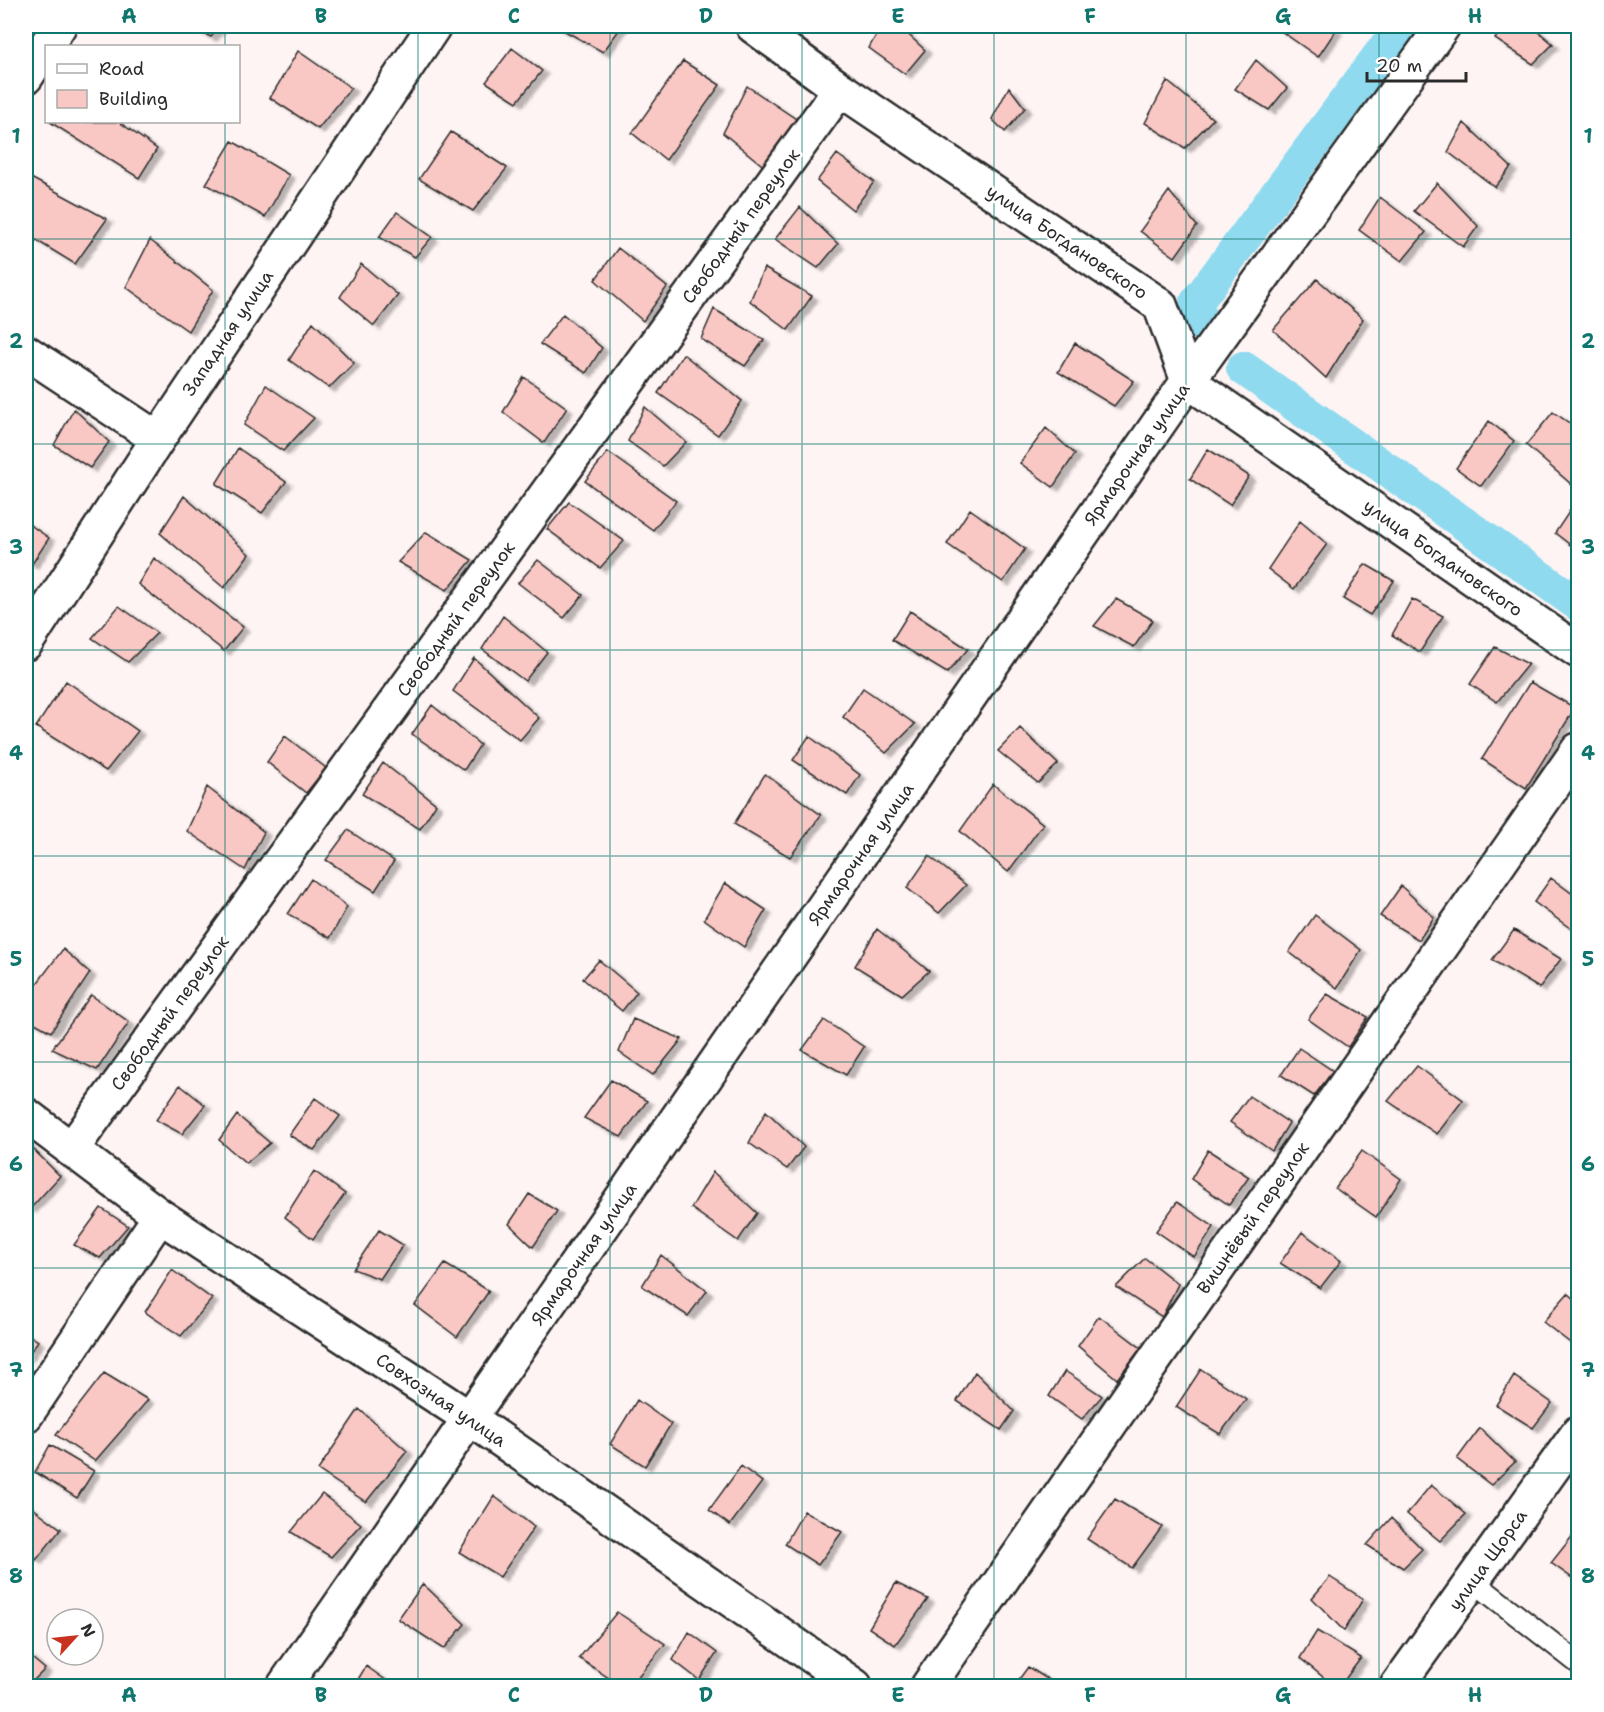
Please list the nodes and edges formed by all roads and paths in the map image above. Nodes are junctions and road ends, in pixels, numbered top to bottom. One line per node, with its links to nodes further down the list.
1 (59, 26): 5 (street)
2 (434, 26): 11 (street, Западная улица)
3 (753, 26): 8 (street, улица Богдановского)
4 (1443, 26): 10 (street, Ярмарочная улица)
5 (47, 45)
6 (45, 48): 7 (street)
7 (26, 77)
8 (840, 89): 10 (street, улица Богдановского); 16 (street, Свободный переулок)
9 (26, 352): 11 (street)
10 (1188, 381): 13 (street, улица Богдановского); 19 (street, Ярмарочная улица)
11 (158, 439): 12 (street, Западная улица)
12 (26, 643)
13 (1578, 651)
14 (1578, 750): 25 (street, Вишнёвый переулок)
15 (26, 1115): 16 (street, Совхозная улица)
16 (71, 1150): 17 (street, Совхозная улица)
17 (160, 1216): 18 (street); 19 (street, Совхозная улица)
18 (26, 1415)
19 (471, 1419): 23 (street, Ярмарочная улица); 24 (street, Совхозная улица)
20 (1578, 1433): 21 (street, улица Щорса)
21 (1473, 1581): 22 (lane); 26 (street, улица Щорса)
22 (1578, 1663)
23 (284, 1686)
24 (855, 1686)
25 (928, 1686)
26 (1397, 1686)

